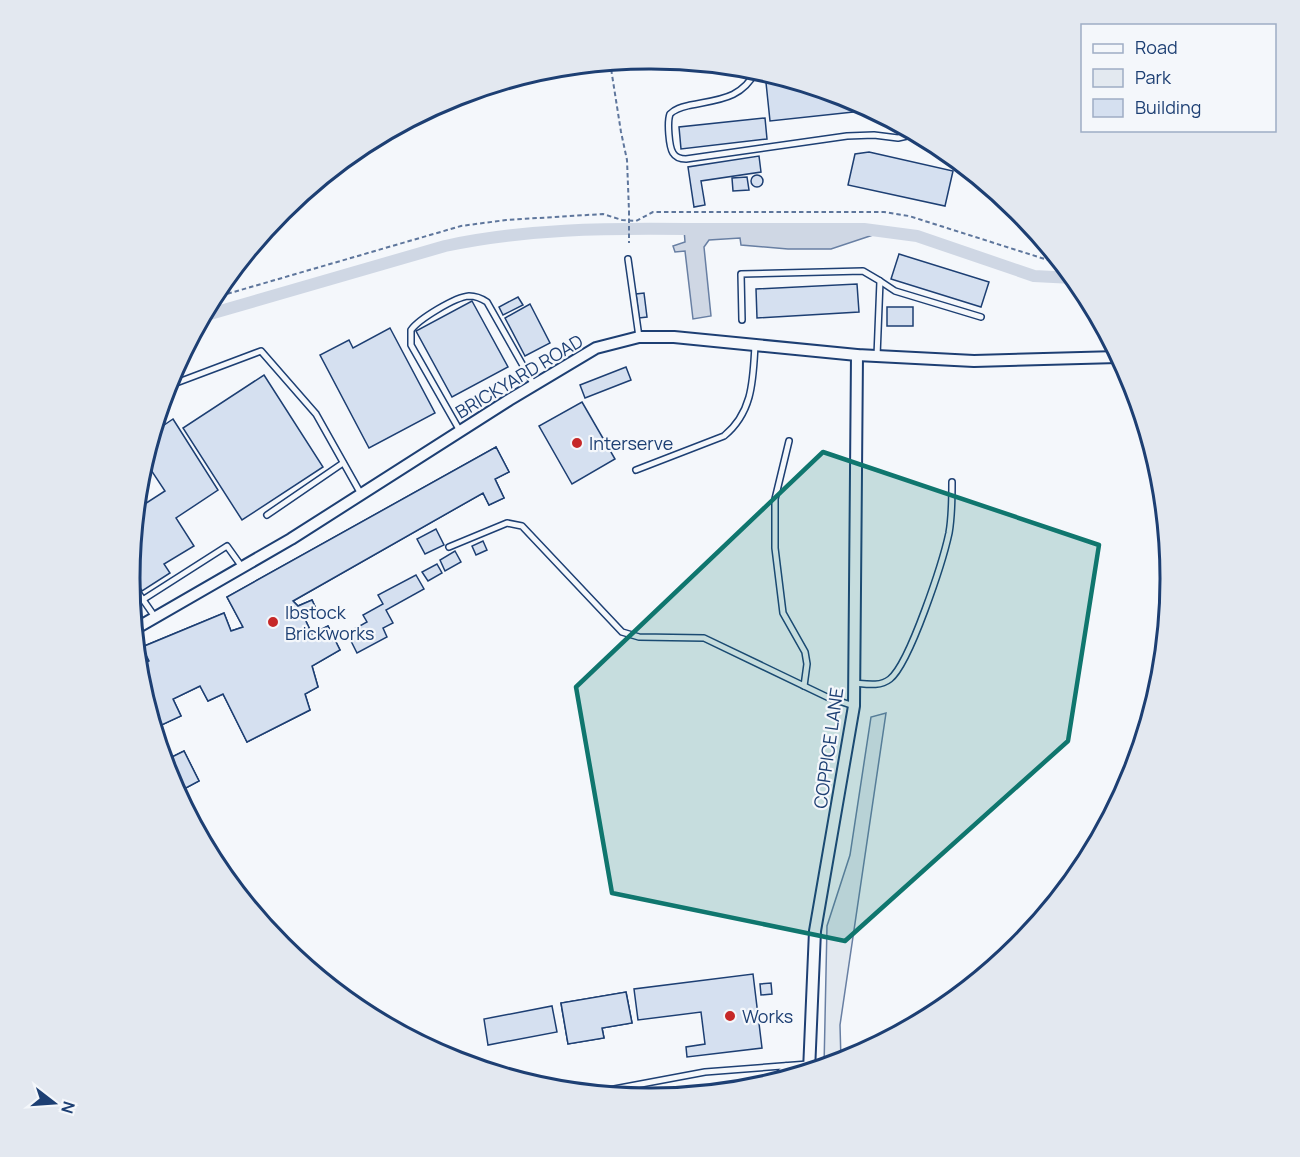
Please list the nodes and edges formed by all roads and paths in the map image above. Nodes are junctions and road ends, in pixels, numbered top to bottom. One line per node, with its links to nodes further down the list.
1 (611, 70): 4 (path, bridge)
2 (751, 79): 3 (lane)
3 (904, 137)
4 (629, 243)
5 (628, 259): 11 (lane)
6 (1047, 260): 8 (path)
7 (880, 281): 9 (lane); 10 (lane); 14 (lane)
8 (227, 294)
9 (981, 317)
10 (742, 320)
11 (639, 337): 12 (street, BRICKYARD ROAD); 17 (street, BRICKYARD ROAD)
12 (755, 345): 13 (street, BRICKYARD ROAD); 21 (lane)
13 (857, 355): 14 (street, BRICKYARD ROAD); 31 (street, COPPICE LANE)
14 (877, 356): 15 (street, BRICKYARD ROAD)
15 (1109, 357)
16 (180, 381): 20 (lane)
17 (534, 385): 18 (street, BRICKYARD ROAD); 18 (lane)
18 (460, 431): 23 (street, BRICKYARD ROAD)
19 (789, 441): 32 (lane)
20 (343, 463): 23 (lane); 24 (lane)
21 (636, 470)
22 (952, 482): 31 (lane)
23 (361, 494): 26 (street, BRICKYARD ROAD)
24 (267, 515)
25 (449, 547): 32 (lane)
26 (242, 567): 28 (lane); 29 (street, BRICKYARD ROAD)
27 (141, 594): 28 (lane)
28 (144, 598): 29 (lane)
29 (155, 617): 30 (street, BRICKYARD ROAD)
30 (143, 624)
31 (854, 683): 33 (street, COPPICE LANE)
32 (804, 686): 33 (lane)
33 (854, 706): 34 (street, COPPICE LANE)
34 (808, 1063)
35 (786, 1066): 36 (lane); 37 (lane); 38 (lane)
36 (795, 1067)
37 (781, 1071)
38 (624, 1087)

